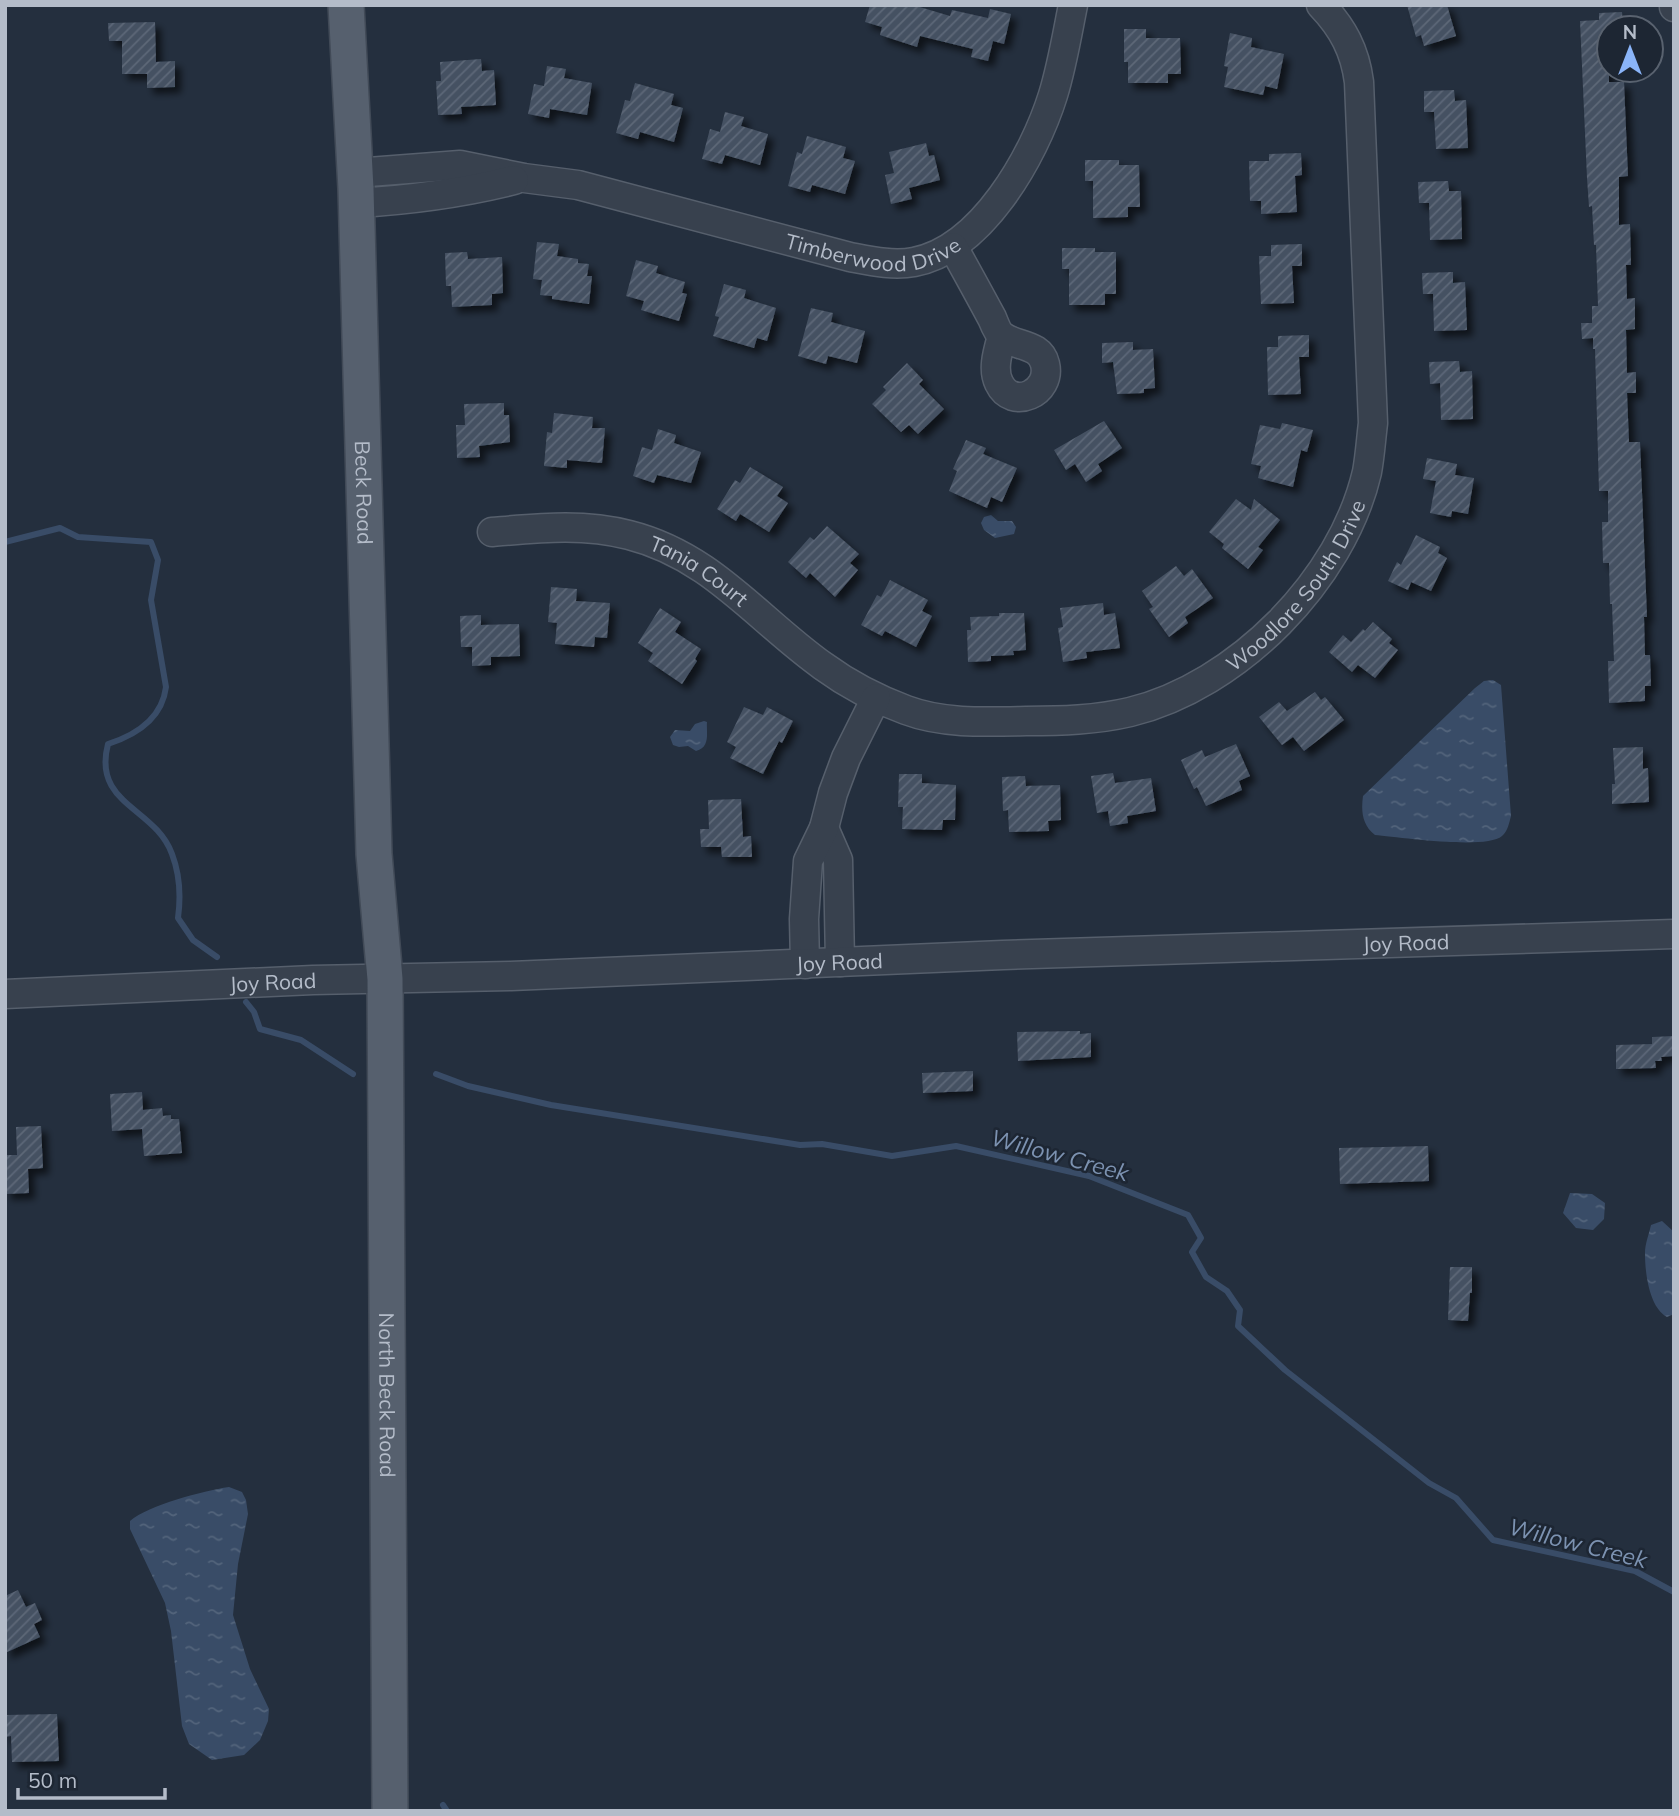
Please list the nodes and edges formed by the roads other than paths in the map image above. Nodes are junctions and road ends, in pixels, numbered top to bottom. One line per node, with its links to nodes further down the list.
1 (346, 5): 4 (main road, Beck Road)
2 (1073, 5): 5 (street, Timberwood Drive)
3 (1321, 5): 8 (street, Woodlore South Drive)
4 (356, 188): 5 (street, Timberwood Drive); 13 (main road, Beck Road)
5 (953, 247): 6 (street)
6 (1002, 336)
7 (492, 532): 8 (street, Tania Court)
8 (876, 698): 9 (street)
9 (824, 828): 11 (street); 12 (street)
10 (1674, 934): 11 (street, Joy Road)
11 (840, 962): 12 (street, Joy Road)
12 (805, 964): 13 (street, Joy Road)
13 (384, 979): 14 (street, Joy Road); 15 (main road, North Beck Road)
14 (5, 994)
15 (390, 1811)

